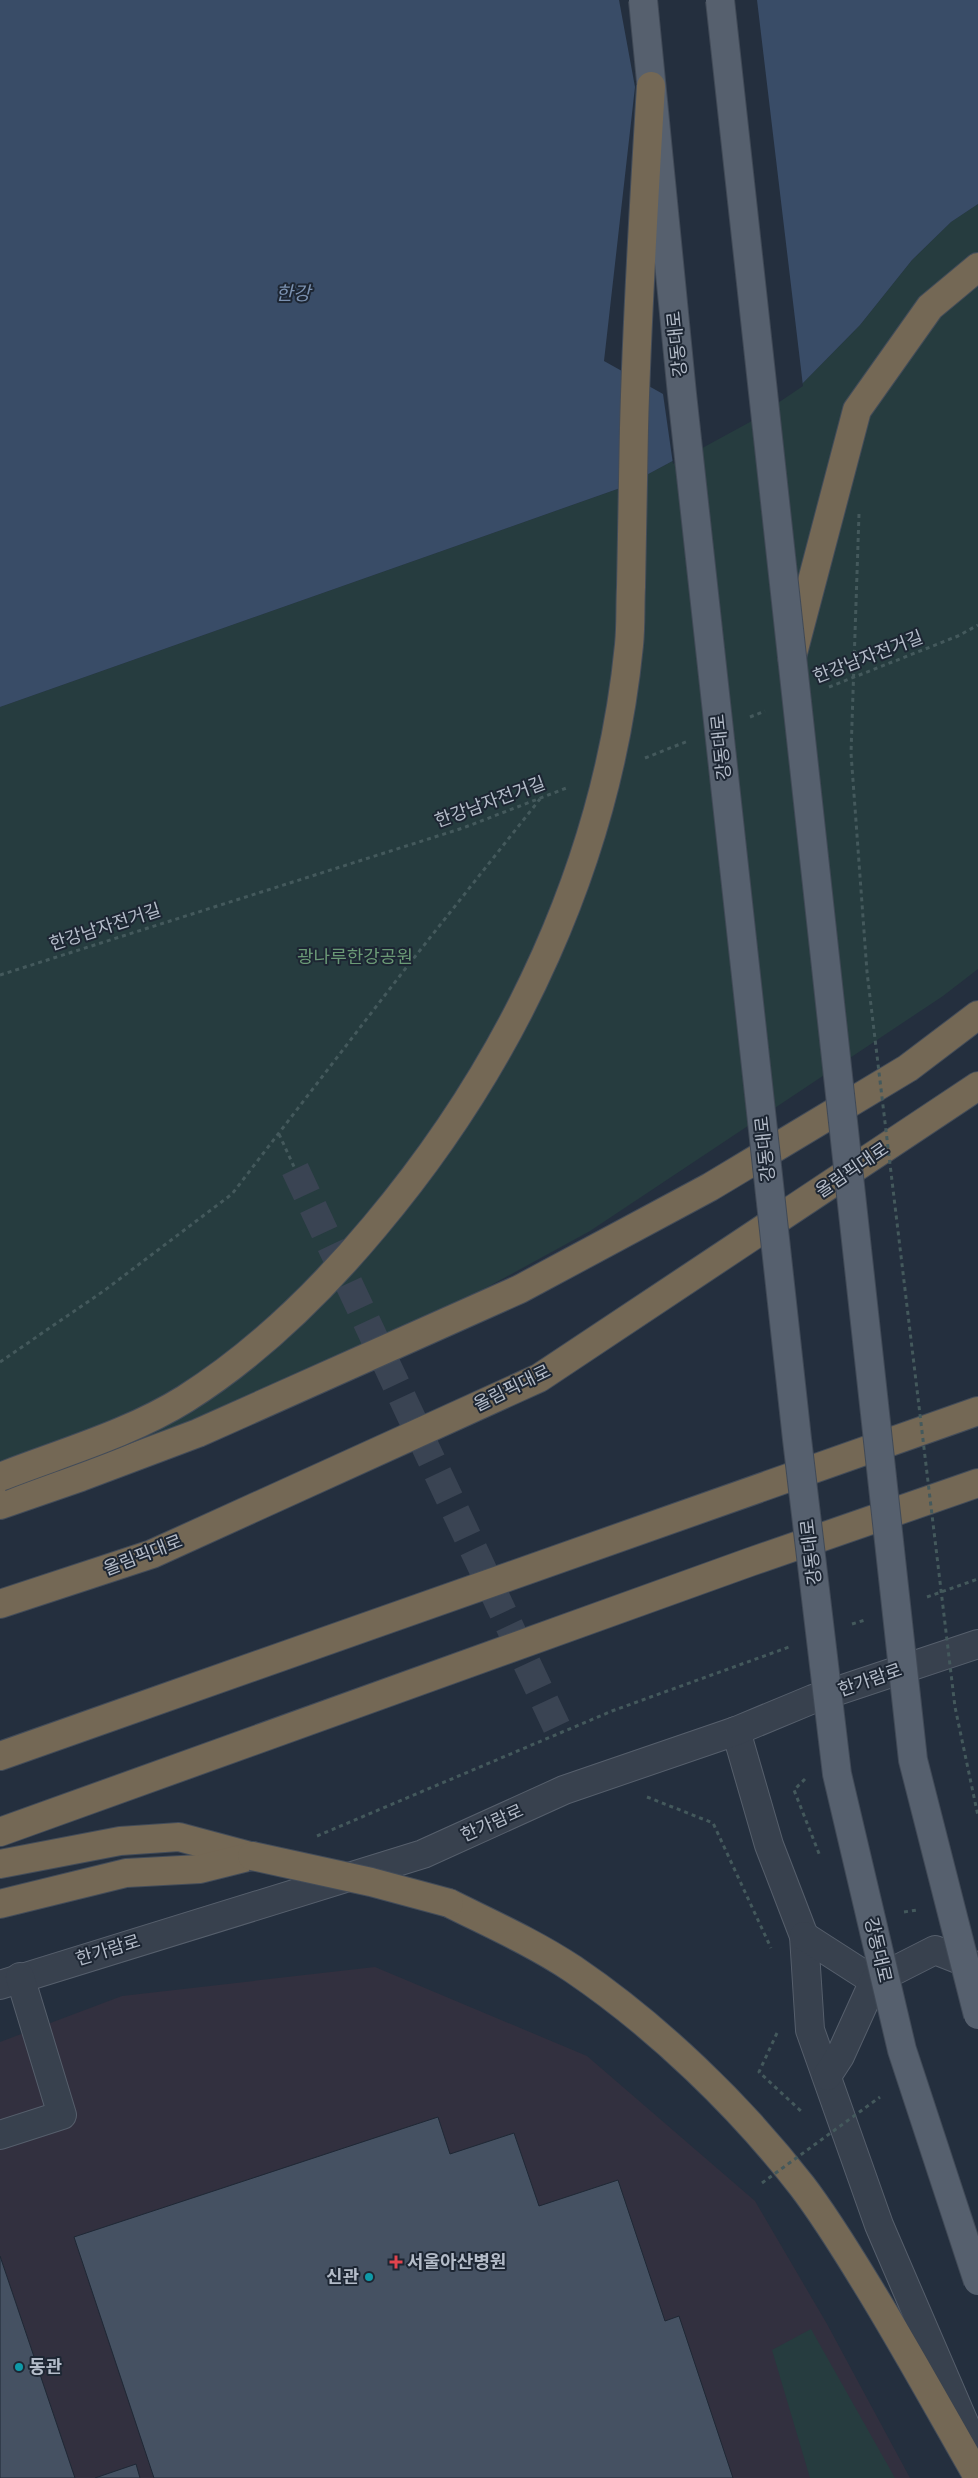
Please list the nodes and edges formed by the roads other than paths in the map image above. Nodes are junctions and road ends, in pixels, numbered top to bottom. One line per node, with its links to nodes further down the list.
1 (643, 0): 3 (main road, 강동대로, bridge)
2 (720, 0): 5 (main road, bridge)
3 (652, 86): 10 (highway, bridge); 28 (main road, 강동대로, bridge)
4 (978, 267): 5 (highway)
5 (792, 658): 25 (main road, bridge)
6 (978, 1015): 9 (highway)
7 (978, 1086): 13 (highway, 올림픽대로)
8 (978, 1411): 16 (highway)
9 (198, 1433): 10 (highway); 12 (highway)
10 (0, 1478)
11 (978, 1483): 17 (highway)
12 (0, 1505)
13 (0, 1604)
14 (978, 1644): 15 (street, 한가람로)
15 (736, 1731): 21 (street); 23 (street, 한가람로)
16 (0, 1756)
17 (0, 1832)
18 (252, 1856): 19 (highway); 20 (highway); 30 (highway, bridge)
19 (0, 1864)
20 (0, 1904)
21 (804, 1936): 24 (street); 26 (street)
22 (978, 1967): 24 (street)
23 (10, 1981): 27 (street)
24 (874, 1981): 26 (street)
25 (978, 2015)
26 (826, 2076): 29 (street)
27 (0, 2135)
28 (978, 2281)
29 (978, 2455)
30 (978, 2477)

